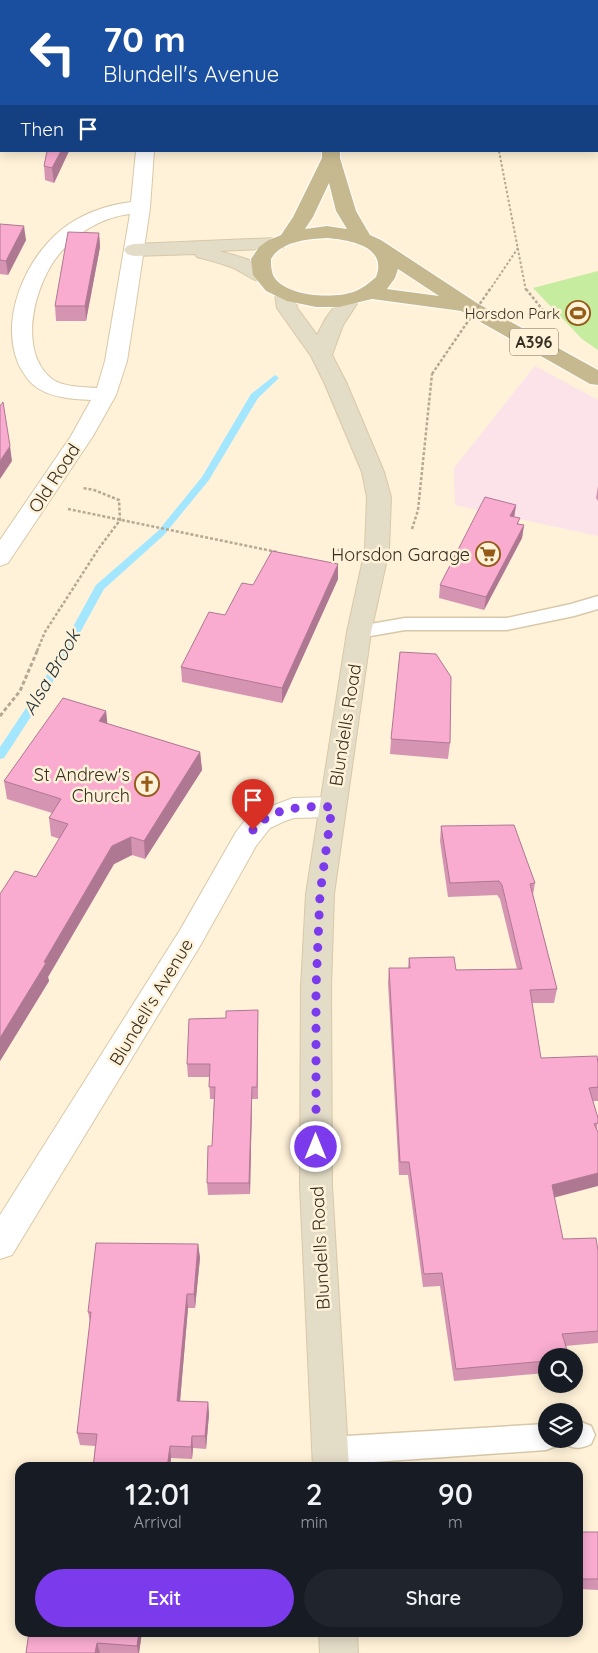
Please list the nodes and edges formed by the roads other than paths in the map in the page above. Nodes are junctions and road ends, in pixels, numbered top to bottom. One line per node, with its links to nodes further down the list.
1 (145, 152): 3 (street, Old Road)
2 (331, 155): 4 (main road); 5 (main road)
3 (140, 208): 6 (street, Old Road); 15 (street)
4 (363, 240): 5 (main road, A396); 8 (main road, A396)
5 (282, 241): 7 (street); 9 (main road)
6 (134, 250): 7 (street); 15 (street, Old Road)
7 (185, 250): 9 (street)
8 (381, 250): 11 (main road); 12 (main road, A396)
9 (263, 277): 10 (main road, A396)
10 (285, 294): 11 (main road, A396); 13 (street, Blundells Road)
11 (359, 295): 12 (main road, A396); 13 (street)
12 (470, 307): 14 (main road, A396)
13 (321, 355): 18 (street, Blundells Road)
14 (598, 379)
15 (105, 395): 16 (street, Old Road)
16 (0, 558)
17 (598, 602): 18 (lane)
18 (359, 632): 19 (street, Blundells Road)
19 (332, 807): 20 (street, Blundell's Avenue); 22 (street, Blundells Road)
20 (0, 1244)
21 (538, 1438): 22 (lane)
22 (330, 1459)
23 (338, 1637): 24 (street)
24 (339, 1653)

